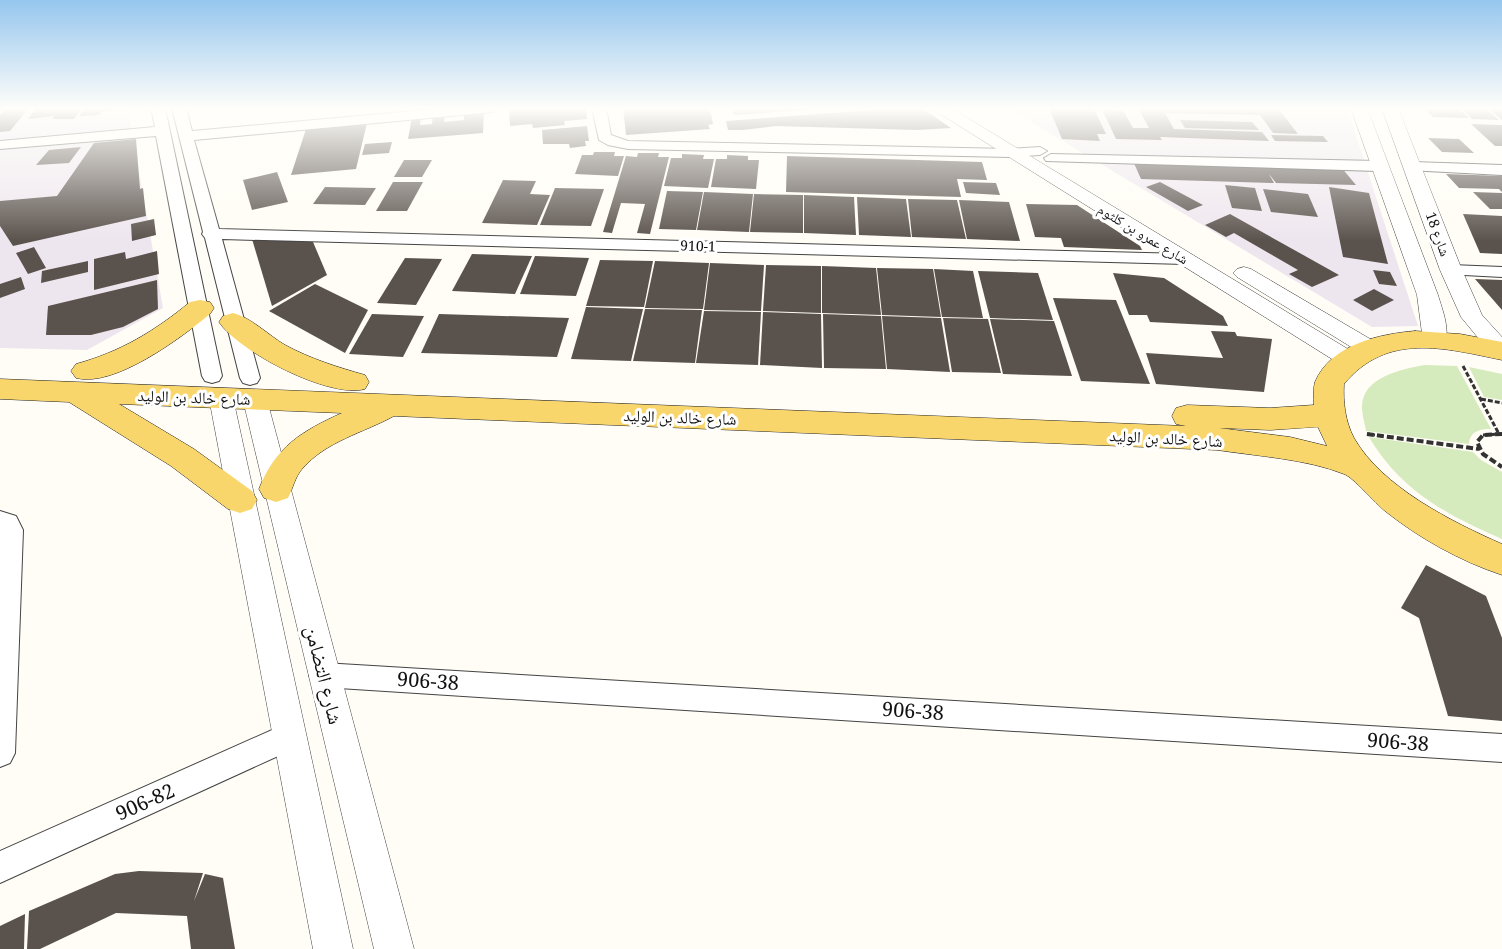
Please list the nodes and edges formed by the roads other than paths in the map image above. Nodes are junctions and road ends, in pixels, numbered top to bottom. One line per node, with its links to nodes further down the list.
1 (167, 152): 16 (street)
2 (190, 152): 12 (street, شارع التضامن)
3 (976, 152): 7 (street)
4 (1043, 152): 8 (street, شارع عمرو بن كلثوم)
5 (1374, 152): 9 (street, شارع 18)
6 (1407, 152): 10 (street, شارع 18)
7 (1010, 153): 8 (street); 13 (street, شارع عمرو بن كلثوم)
8 (1046, 154): 9 (street); 20 (street, شارع عمرو بن كلثوم)
9 (1378, 166): 18 (street, شارع 18)
10 (1413, 167): 11 (street); 14 (street, شارع 18)
11 (1502, 170)
12 (210, 234): 13 (street, 910-1); 17 (street, شارع التضامن)
13 (1185, 259): 20 (street, شارع عمرو بن كلثوم)
14 (1451, 270): 15 (street); 19 (street, شارع 18)
15 (1502, 272)
16 (200, 308): 22 (main road); 24 (street)
17 (233, 322): 23 (main road); 26 (street, شارع التضامن)
18 (1435, 341): 19 (main road); 20 (main road)
19 (1502, 351)
20 (1359, 354): 28 (main road)
21 (0, 367): 22 (main road, شارع خالد بن الوليد)
22 (79, 381): 24 (main road, شارع خالد بن الوليد); 25 (main road, شارع خالد بن الوليد); 31 (main road)
23 (354, 382): 26 (main road, شارع خالد بن الوليد); 28 (main road, شارع خالد بن الوليد)
24 (217, 387): 26 (main road, شارع خالد بن الوليد); 31 (street)
25 (0, 389)
26 (252, 389): 27 (main road, شارع خالد بن الوليد); 30 (street, شارع التضامن)
27 (393, 405): 29 (main road, شارع خالد بن الوليد); 30 (main road)
28 (1329, 415): 29 (main road)
29 (1362, 450): 33 (main road)
30 (276, 489): 35 (street, شارع التضامن)
31 (240, 500): 36 (street)
32 (0, 520): 34 (street)
33 (1502, 560)
34 (3, 644): 38 (street)
35 (324, 675): 37 (street, 906-38); 41 (street, شارع التضامن)
36 (290, 736): 39 (street, 906-82); 40 (street)
37 (1502, 748)
38 (0, 753)
39 (0, 867)
40 (333, 949)
41 (394, 949)

